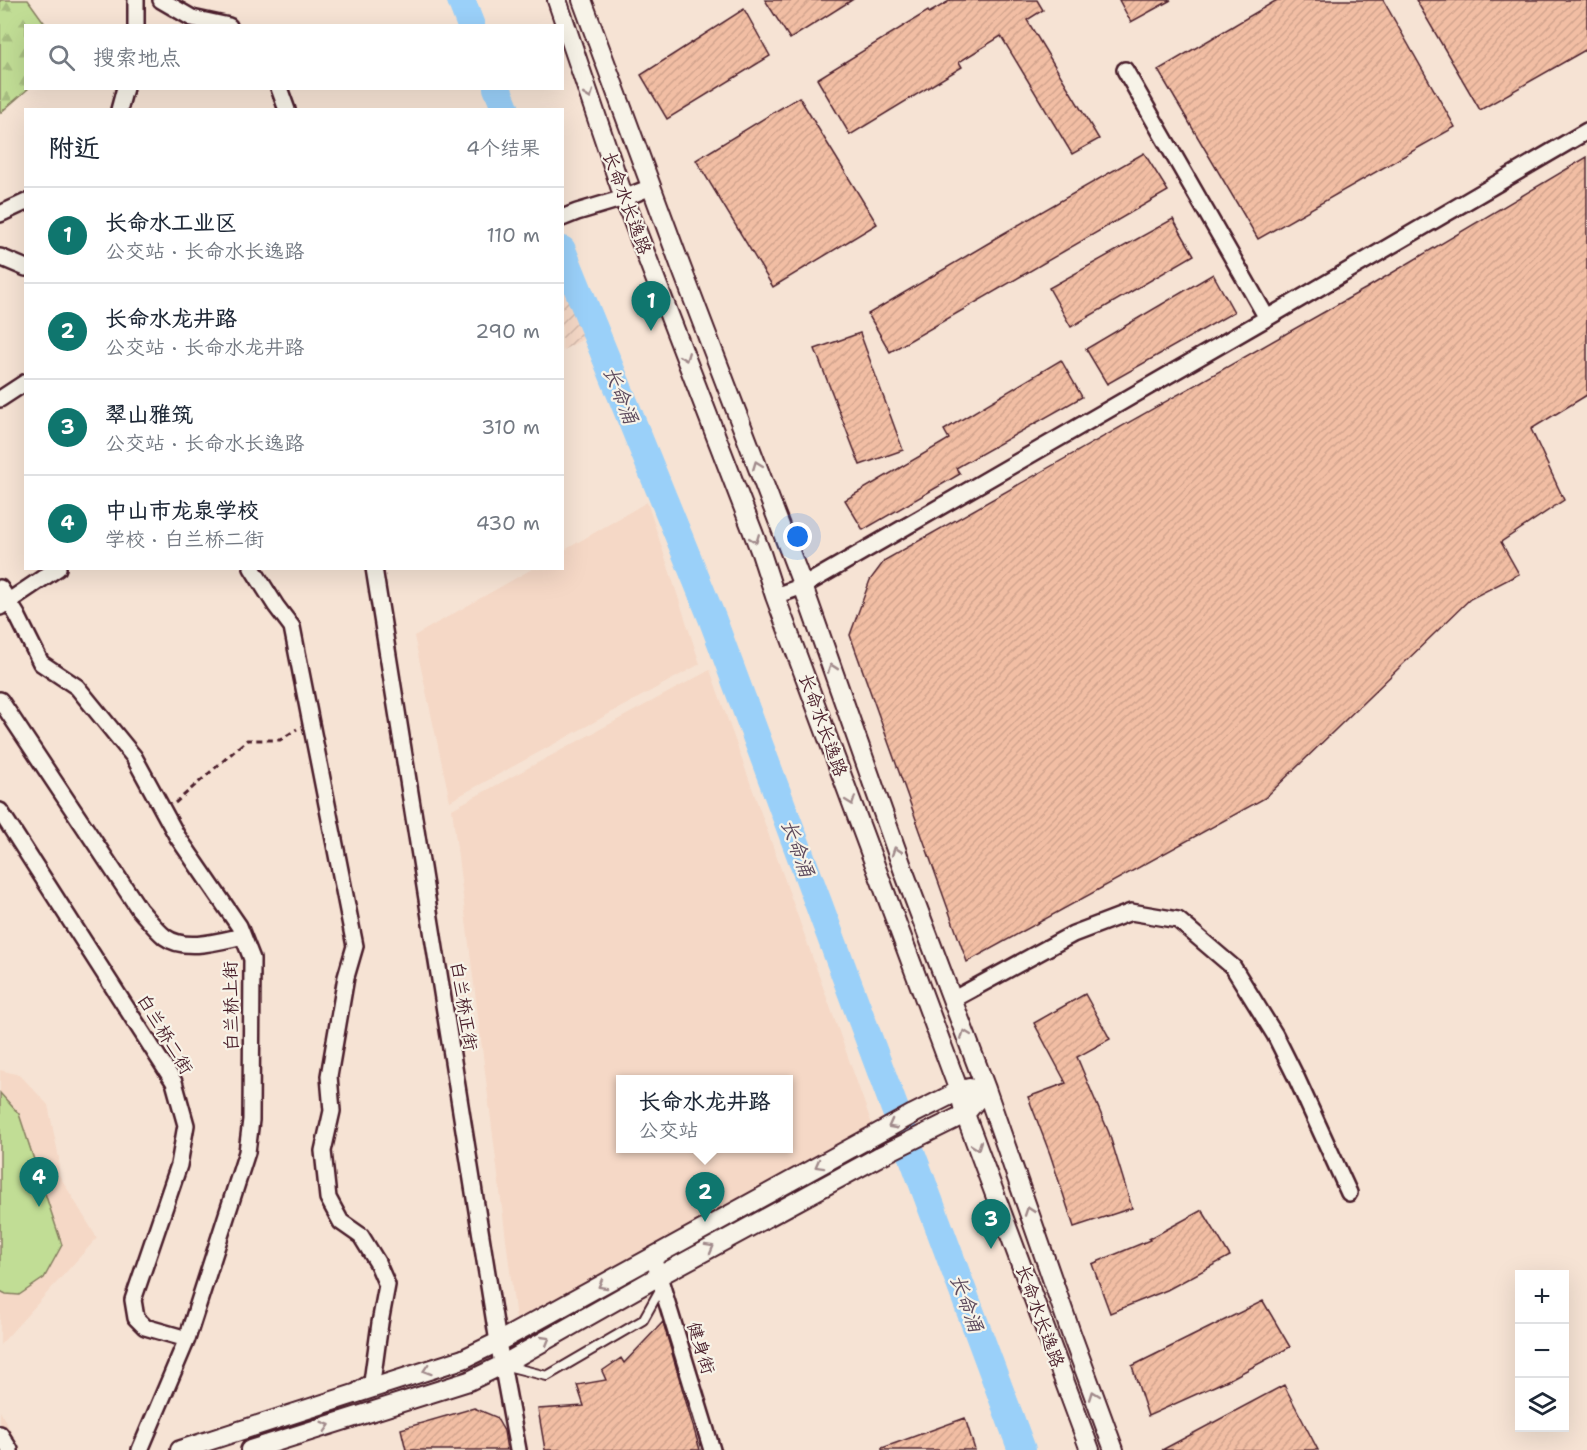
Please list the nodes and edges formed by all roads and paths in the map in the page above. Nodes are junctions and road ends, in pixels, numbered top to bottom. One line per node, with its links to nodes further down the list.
1 (136, 0): 5 (street)
2 (161, 0): 6 (street)
3 (558, 0): 14 (street, 长命水长逸路, one-way to 14)
4 (582, 0): 13 (street, 长命水长逸路)
5 (136, 24)
6 (220, 24)
7 (1125, 70): 20 (street)
8 (124, 90): 10 (street)
9 (280, 90): 11 (street)
10 (120, 108)
11 (286, 108)
12 (1587, 131): 20 (street)
13 (651, 187): 14 (street); 26 (street, 长命水长逸路, one-way to 13)
14 (624, 198): 17 (street); 27 (street, 长命水长逸路, one-way to 27)
15 (24, 203): 16 (street)
16 (0, 214)
17 (570, 215)
18 (0, 257): 19 (street)
19 (24, 267)
20 (1267, 318): 26 (street)
21 (24, 383): 22 (street)
22 (0, 399)
23 (54, 570): 28 (street)
24 (253, 570): 30 (street)
25 (374, 570): 42 (street, 白兰桥正街)
26 (803, 586): 27 (street); 34 (street, 长命水长逸路, one-way to 26)
27 (775, 596): 36 (street, 长命水长逸路, one-way to 36)
28 (3, 599): 32 (street, 白兰桥上街)
29 (0, 700): 33 (street)
30 (310, 721): 32 (path); 44 (street)
31 (0, 811): 41 (street, 白兰桥二街)
32 (164, 812): 33 (street, 白兰桥上街)
33 (243, 936): 41 (street, 白兰桥上街)
34 (952, 1000): 35 (street, 长命水长逸路, one-way to 34); 38 (street)
35 (985, 1087): 36 (street); 37 (street); 53 (street, 长命水长逸路, one-way to 35)
36 (959, 1091): 37 (street, 长命水长逸路); 39 (street, one-way to 39)
37 (965, 1114): 40 (street, one-way to 37); 52 (street, 长命水长逸路, one-way to 52)
38 (1349, 1193)
39 (653, 1257): 40 (street, 健身街); 42 (street, one-way to 42)
40 (661, 1282): 43 (street, one-way to 40); 43 (lane); 51 (street, 健身街)
41 (187, 1339): 47 (street, 白兰桥上街)
42 (498, 1342): 43 (street, 白兰桥正街); 44 (street, one-way to 44)
43 (502, 1365): 49 (street, one-way to 43); 50 (street, 白兰桥正街)
44 (353, 1394): 48 (street)
45 (0, 1434): 46 (street)
46 (10, 1450)
47 (140, 1450)
48 (180, 1450)
49 (250, 1450)
50 (518, 1450)
51 (712, 1450)
52 (1090, 1450)
53 (1114, 1450)

